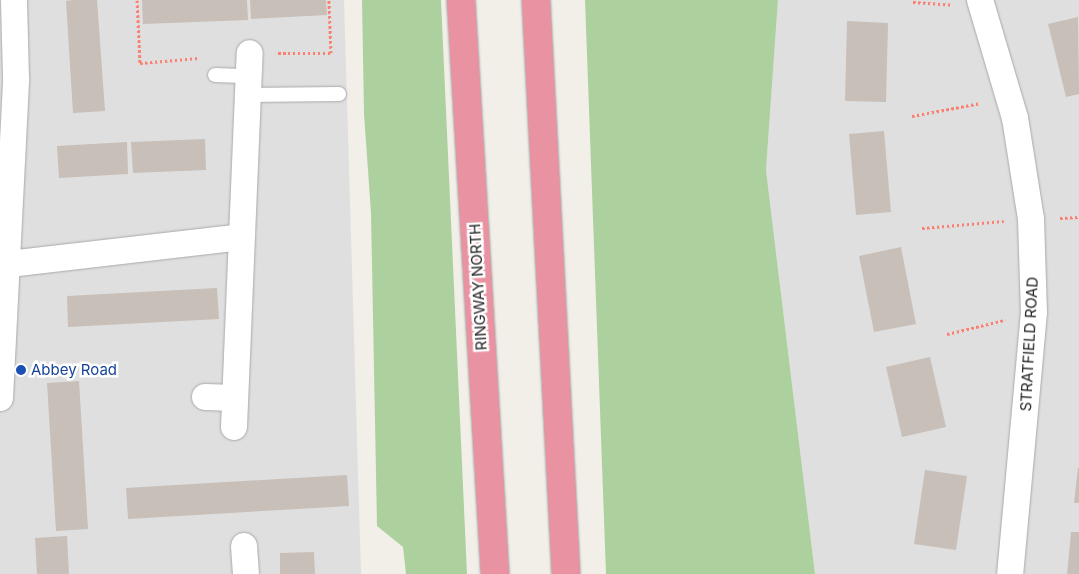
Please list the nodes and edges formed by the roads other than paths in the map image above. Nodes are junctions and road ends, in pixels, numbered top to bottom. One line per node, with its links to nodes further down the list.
1 (14, 0): 9 (street)
2 (461, 0): 16 (highway, RINGWAY NORTH)
3 (536, 0): 17 (highway)
4 (981, 3): 18 (street, STRATFIELD ROAD)
5 (215, 75): 6 (lane)
6 (249, 75): 7 (lane); 8 (street)
7 (339, 94)
8 (241, 237): 9 (street); 12 (street)
9 (9, 264): 11 (street)
10 (205, 397): 12 (street)
11 (0, 398)
12 (235, 398): 13 (street)
13 (234, 427)
14 (244, 546): 15 (street)
15 (246, 574)
16 (495, 574)
17 (566, 574)
18 (1010, 574)

